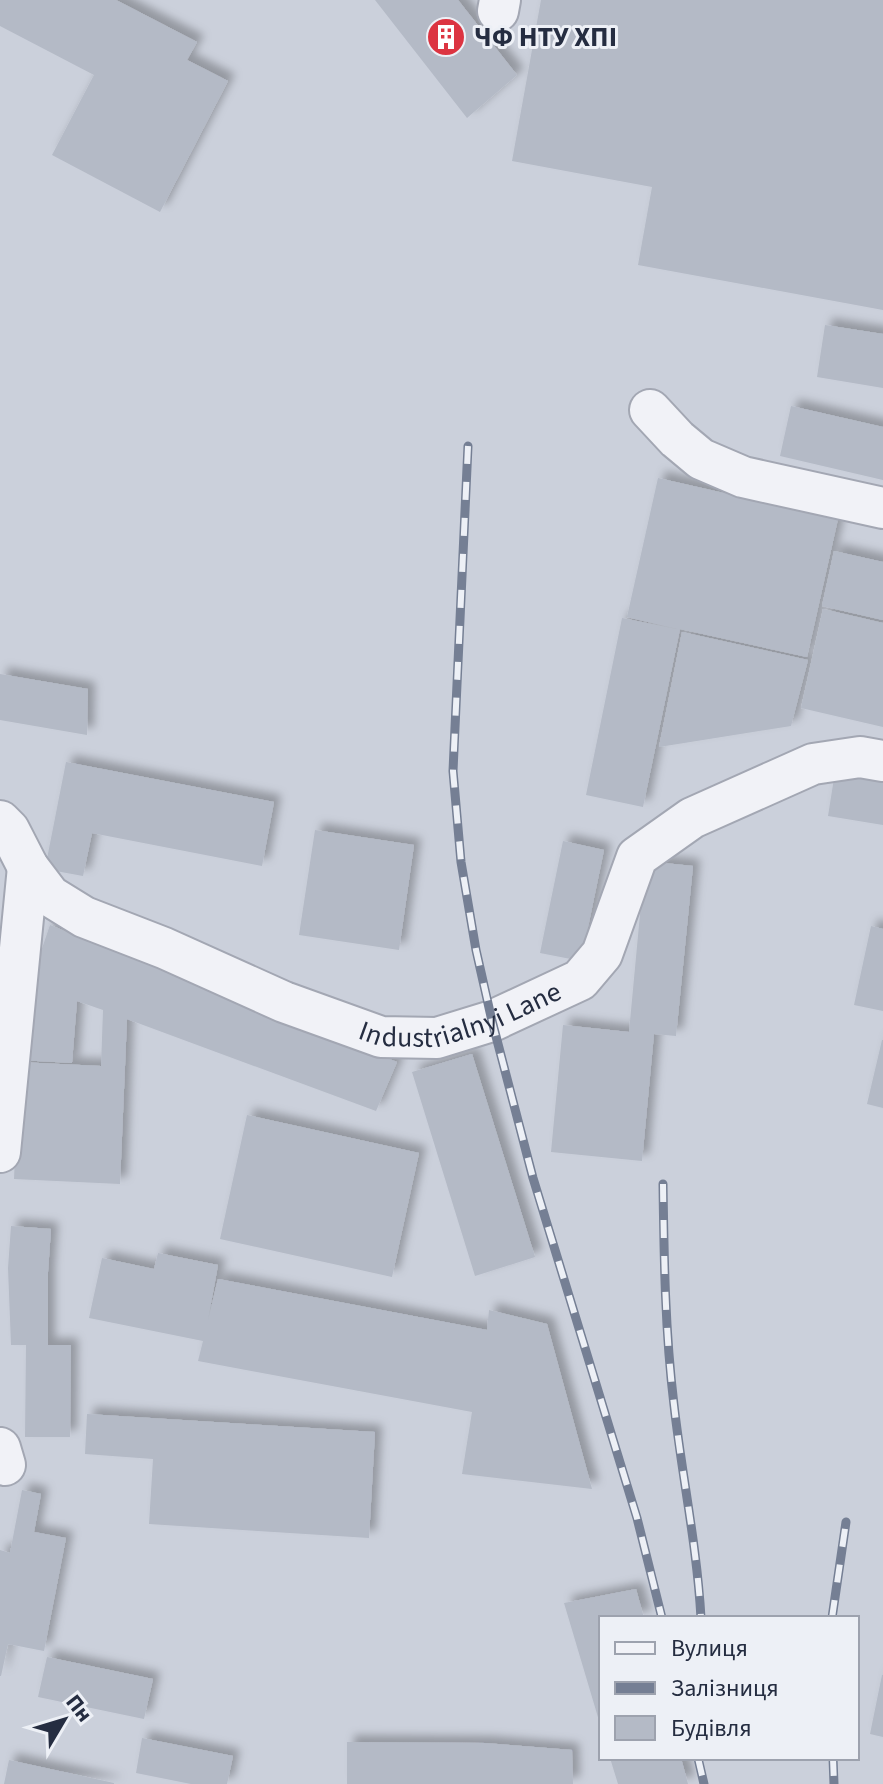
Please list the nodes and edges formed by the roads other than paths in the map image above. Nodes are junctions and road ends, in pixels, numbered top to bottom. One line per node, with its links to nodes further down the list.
1 (650, 410): 2 (street)
2 (883, 508)
3 (883, 761): 5 (street, Industrialnyi Lane)
4 (0, 821): 5 (street, Industrialnyi Lane)
5 (28, 867): 6 (street)
6 (0, 1152)

